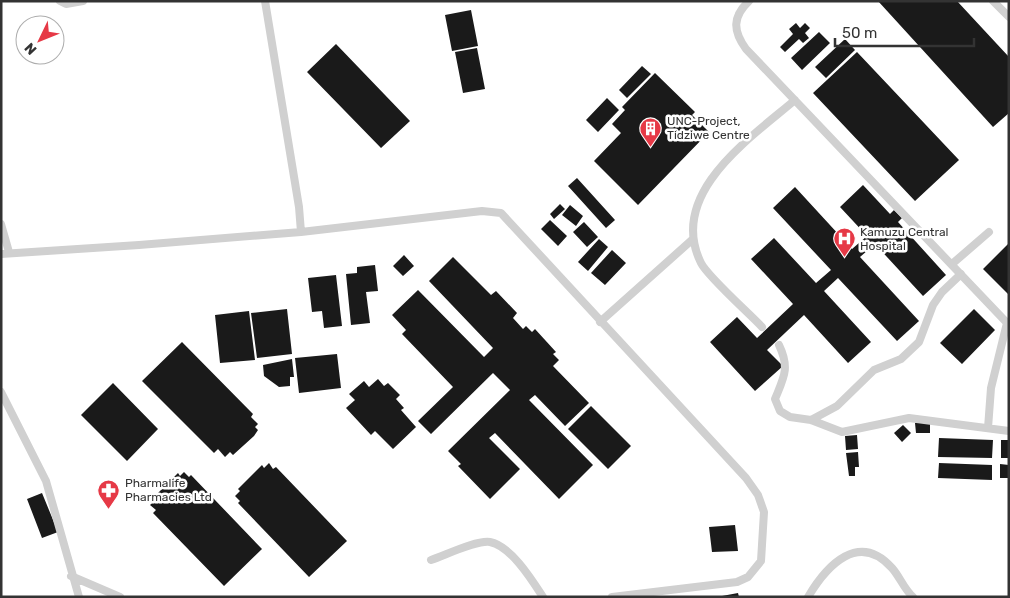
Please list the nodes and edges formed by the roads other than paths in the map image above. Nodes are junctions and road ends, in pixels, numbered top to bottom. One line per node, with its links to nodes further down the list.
1 (60, 1): 2 (lane)
2 (83, 1)
3 (265, 1): 9 (lane)
4 (749, 1): 7 (lane)
5 (993, 1): 6 (lane)
6 (1009, 17)
7 (795, 100): 11 (lane); 13 (lane)
8 (1, 224): 12 (lane)
9 (301, 232): 12 (lane); 15 (lane)
10 (989, 232): 13 (lane)
11 (693, 239): 15 (lane); 17 (lane)
12 (5, 253)
13 (952, 264): 14 (lane)
14 (961, 274): 16 (lane); 20 (lane)
15 (600, 322): 28 (lane)
16 (1008, 324): 21 (lane)
17 (762, 326)
18 (779, 345): 20 (lane)
19 (1, 392): 24 (lane)
20 (811, 420): 21 (lane)
21 (988, 428): 22 (lane)
22 (1009, 431)
23 (432, 560): 27 (lane)
24 (71, 576): 25 (lane); 26 (lane)
25 (79, 597)
26 (120, 597)
27 (543, 597)
28 (612, 597)
29 (808, 597): 30 (lane)
30 (913, 597)

